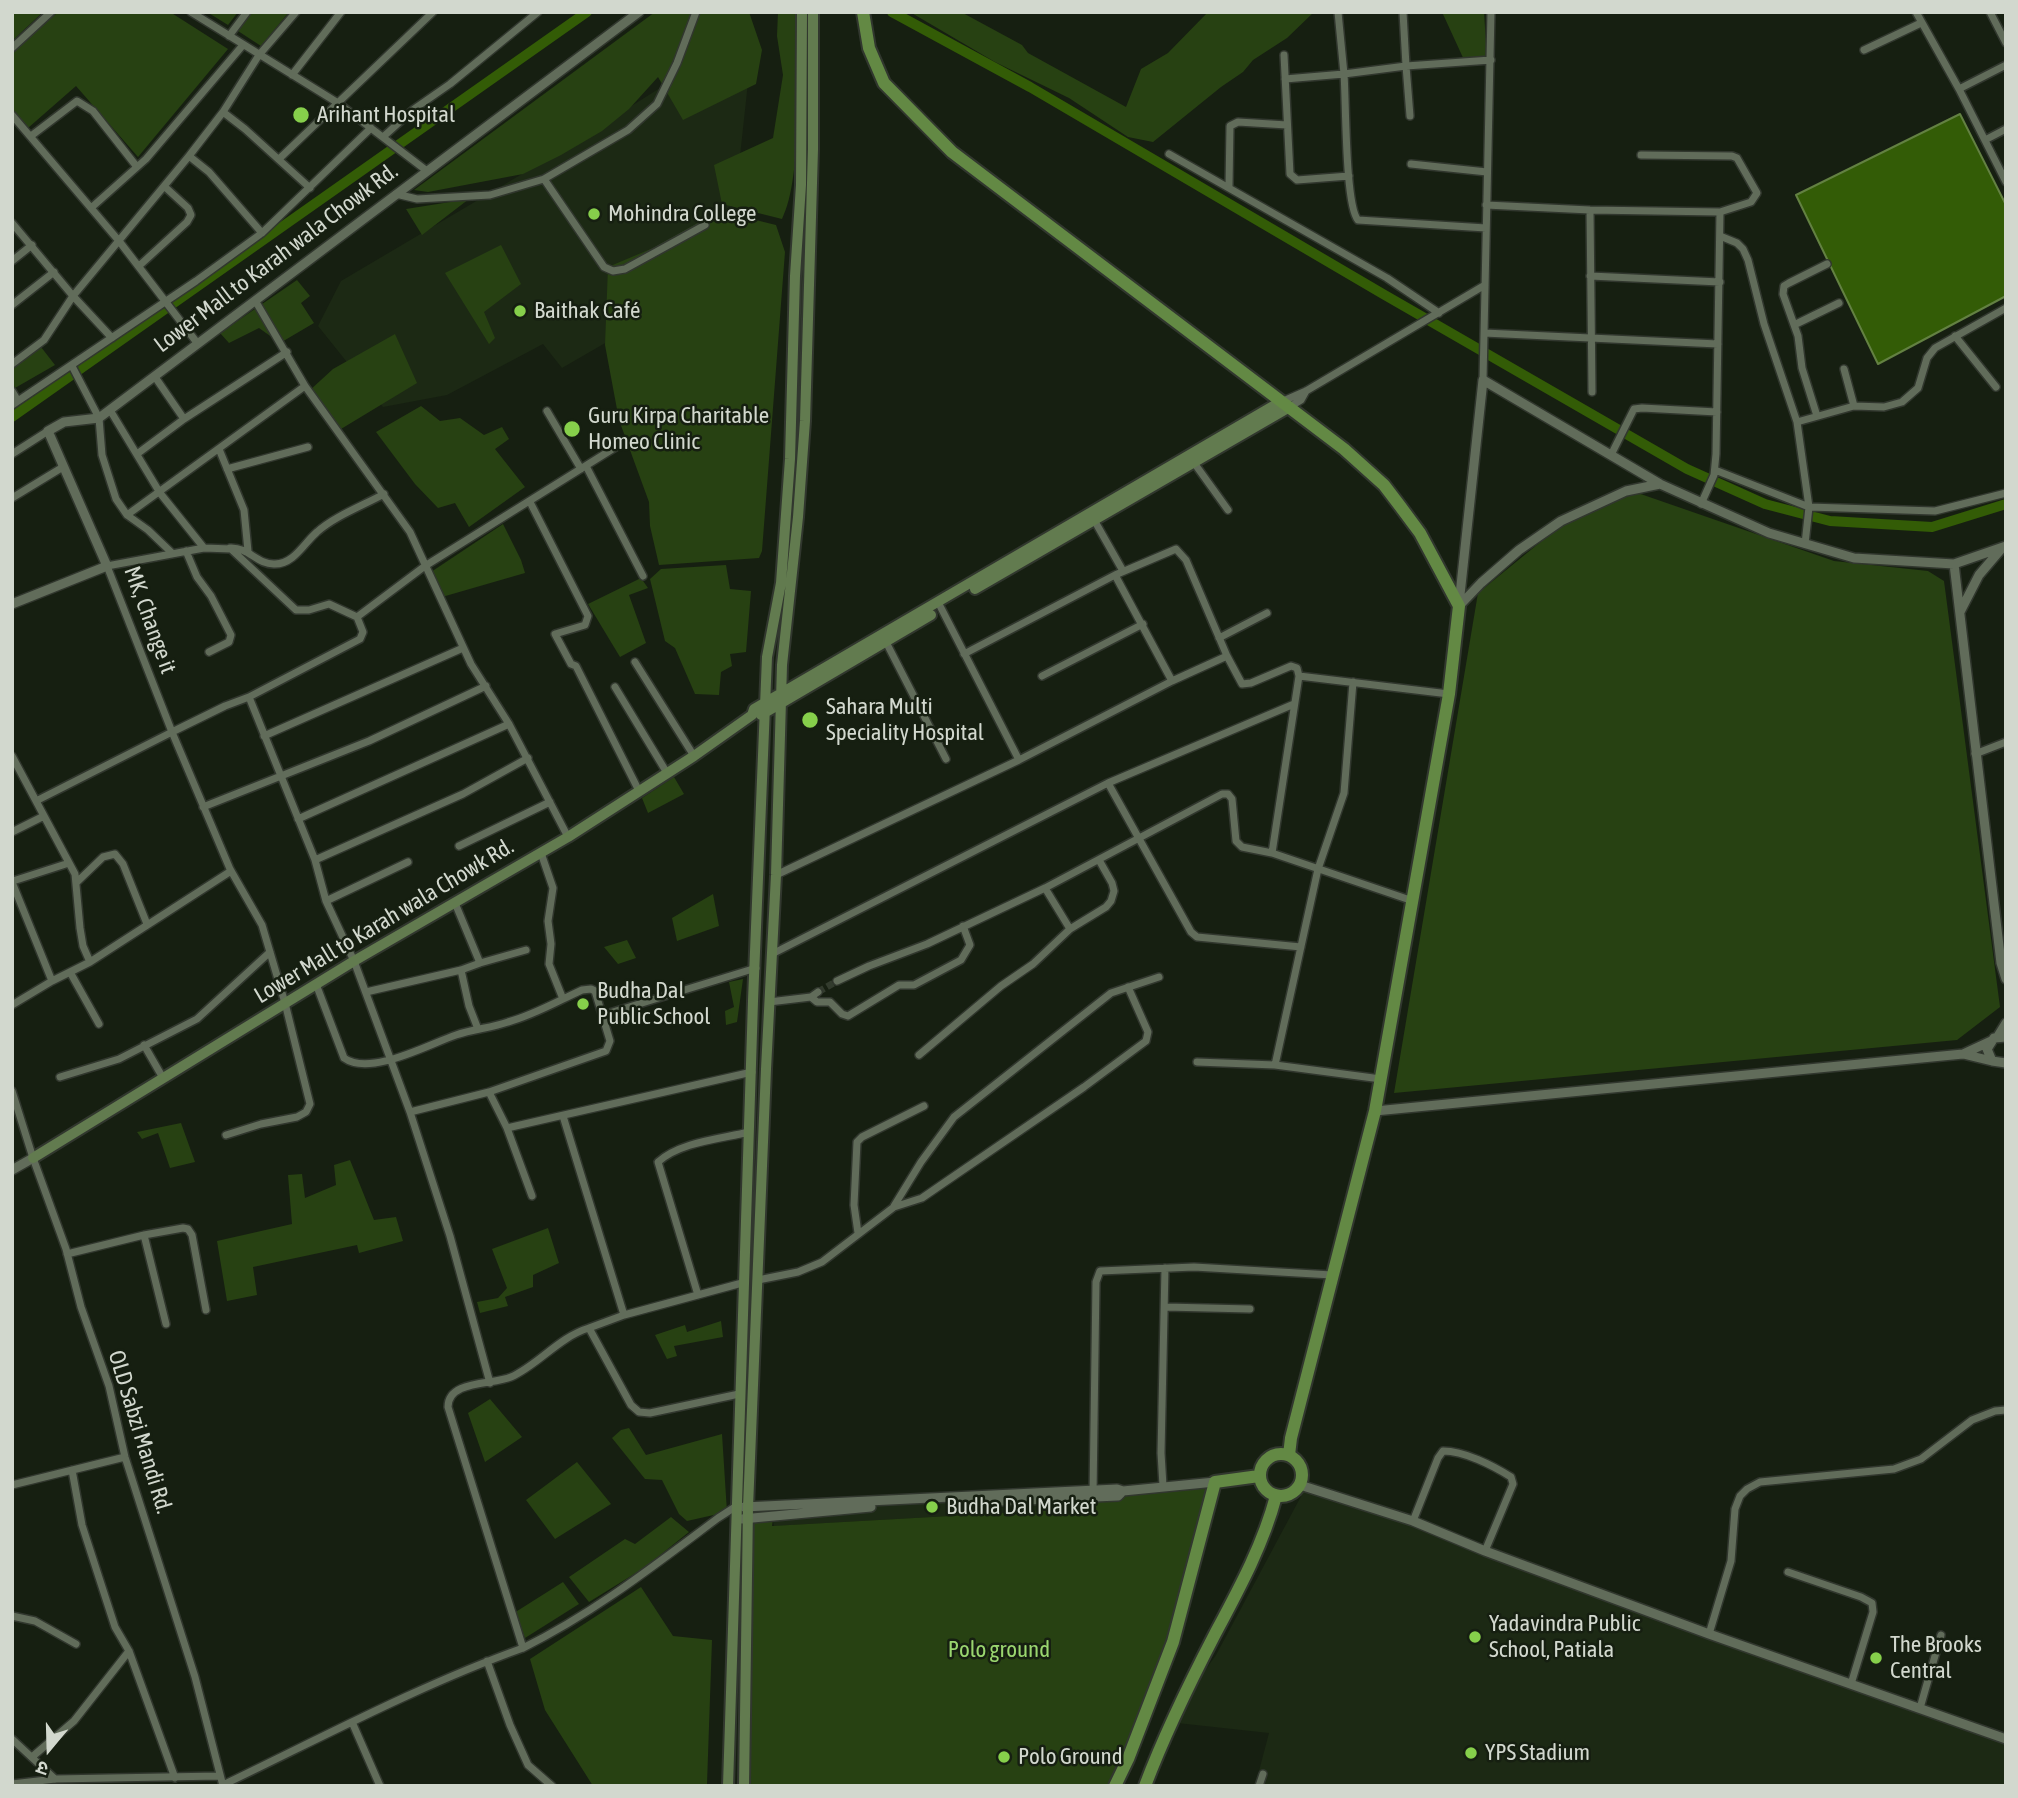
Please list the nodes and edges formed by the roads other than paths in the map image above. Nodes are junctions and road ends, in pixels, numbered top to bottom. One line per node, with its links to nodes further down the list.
1 (51, 12): 22 (street)
2 (191, 12): 19 (street)
3 (247, 12): 19 (street)
4 (296, 12): 24 (street)
5 (341, 12): 30 (street)
6 (433, 12): 33 (street)
7 (538, 12): 41 (street)
8 (639, 12): 49 (street, Lower Mall to Karah wala Chowk Rd.)
9 (696, 12): 52 (street)
10 (802, 12): 116 (main road)
11 (813, 12): 117 (main road)
12 (1338, 12): 29 (street)
13 (1403, 12): 28 (street)
14 (1491, 12): 26 (street)
15 (1916, 12): 18 (street)
16 (1990, 12): 20 (street)
17 (861, 14): 101 (main road)
18 (1921, 23): 23 (street); 32 (street)
19 (229, 36): 21 (street)
20 (2006, 43)
21 (243, 45): 24 (street); 48 (street)
22 (12, 48)
23 (1864, 50)
24 (259, 55): 30 (street); 34 (street)
25 (1284, 55): 31 (street)
26 (1491, 60): 28 (street); 50 (street)
27 (2006, 65): 32 (street)
28 (1406, 66): 29 (street); 36 (street)
29 (1344, 74): 31 (street); 51 (street)
30 (292, 75): 33 (street)
31 (1285, 79): 37 (street)
32 (1959, 89): 42 (street)
33 (338, 103): 38 (street); 46 (street)
34 (223, 112): 45 (street); 46 (street)
35 (12, 115): 40 (street)
36 (1410, 116)
37 (1287, 125): 51 (street); 55 (street)
38 (371, 128): 41 (street); 56 (street)
39 (2006, 129): 42 (street)
40 (31, 136): 48 (street); 59 (street)
41 (383, 137): 49 (street)
42 (1985, 140): 53 (street)
43 (1169, 153): 55 (street)
44 (1640, 155): 61 (street)
45 (189, 156): 54 (street); 65 (street)
46 (279, 159): 56 (street)
47 (1411, 164): 50 (street)
48 (137, 167): 59 (street)
49 (426, 171): 57 (street, Lower Mall to Karah wala Chowk Rd.)
50 (1487, 172): 58 (street)
51 (1349, 176): 64 (street)
52 (544, 179): 57 (street); 63 (street)
53 (2006, 182)
54 (164, 186): 67 (street); 71 (street)
55 (1229, 186): 82 (street)
56 (310, 188): 65 (street)
57 (396, 194): 77 (street, Lower Mall to Karah wala Chowk Rd.)
58 (1486, 205): 60 (street); 64 (street)
59 (91, 208): 67 (street)
60 (1590, 210): 61 (street); 73 (street)
61 (1720, 212): 66 (street)
62 (12, 223): 68 (street)
63 (705, 225)
64 (1486, 228): 75 (street)
65 (262, 233): 79 (street)
66 (1720, 236): 74 (street); 109 (street)
67 (119, 241): 71 (street); 76 (street)
68 (32, 245): 69 (street); 72 (street)
69 (12, 261)
70 (1827, 264): 83 (street)
71 (139, 266): 79 (street)
72 (54, 272): 76 (street); 80 (street)
73 (1590, 276): 74 (street); 87 (street)
74 (1720, 282): 89 (street)
75 (1485, 285): 82 (street); 84 (street)
76 (73, 296): 86 (street); 91 (street)
77 (256, 302): 88 (street, Lower Mall to Karah wala Chowk Rd.); 90 (street)
78 (1839, 303): 83 (street)
79 (169, 304): 86 (street); 88 (street)
80 (12, 305)
81 (2006, 308): 85 (street)
82 (1438, 313): 101 (street)
83 (1794, 325): 106 (street)
84 (1484, 333): 87 (street); 95 (street)
85 (1955, 336): 97 (street); 102 (street)
86 (112, 338): 92 (street)
87 (1590, 338): 89 (street); 99 (street)
88 (198, 344): 94 (street, Lower Mall to Karah wala Chowk Rd.)
89 (1718, 344): 105 (street)
90 (286, 352): 96 (street); 108 (street)
91 (12, 364)
92 (74, 369): 100 (street); 107 (street)
93 (1844, 369): 102 (street)
94 (155, 377): 103 (street, Lower Mall to Karah wala Chowk Rd.); 108 (street)
95 (1483, 380): 118 (street); 150 (street)
96 (305, 386): 113 (street); 126 (street)
97 (1996, 387)
98 (12, 391): 100 (street)
99 (1592, 392)
100 (15, 403)
101 (1284, 405): 119 (main road); 150 (main road)
102 (1854, 406): 106 (street)
103 (110, 410): 107 (street, Lower Mall to Karah wala Chowk Rd.); 115 (street)
104 (547, 411): 121 (street)
105 (1717, 411): 118 (street); 123 (street)
106 (1817, 416): 109 (street)
107 (99, 418): 110 (street, Lower Mall to Karah wala Chowk Rd.); 133 (street)
108 (184, 419): 115 (street)
109 (1797, 422): 132 (street)
110 (48, 431): 114 (street); 120 (street)
111 (619, 445): 121 (street)
112 (308, 447): 122 (street)
113 (219, 449): 122 (street); 125 (street)
114 (12, 454)
115 (137, 454): 125 (street)
116 (790, 454): 117 (main road); 172 (main road)
117 (803, 454): 170 (main road)
118 (1611, 455): 124 (street)
119 (1192, 459): 131 (street); 134 (main road)
120 (63, 467): 128 (street); 143 (street)
121 (583, 467): 129 (street); 147 (street)
122 (227, 469): 140 (street)
123 (1715, 473): 130 (street); 132 (street)
124 (1660, 484): 130 (street); 150 (street)
125 (160, 493): 133 (street); 137 (street)
126 (384, 494): 140 (street, MK, Change it); 144 (street)
127 (2006, 494): 132 (street)
128 (12, 498)
129 (530, 502): 144 (street); 186 (street)
130 (1701, 504): 135 (street)
131 (1228, 510)
132 (1809, 510): 135 (street)
133 (127, 515): 141 (street)
134 (1093, 517): 145 (street); 149 (main road)
135 (1805, 544): 142 (street)
136 (2004, 546): 142 (street); 152 (street)
137 (204, 548): 138 (street, MK, Change it); 139 (street, MK, Change it)
138 (231, 549): 140 (street, MK, Change it); 153 (street)
139 (186, 551): 141 (street, MK, Change it); 158 (street)
140 (248, 551)
141 (172, 553): 143 (street, MK, Change it)
142 (1954, 564): 152 (street)
143 (107, 566): 148 (street); 174 (street, MK, Change it)
144 (425, 566): 153 (street); 157 (street)
145 (1123, 571): 146 (street); 155 (street)
146 (1115, 575): 154 (street); 159 (street)
147 (643, 576)
148 (12, 604)
149 (940, 605): 156 (main road); 159 (street); 170 (main road)
150 (1459, 606): 168 (main road)
151 (1267, 613): 155 (street)
152 (1959, 614): 177 (street)
153 (357, 617): 169 (street)
154 (1143, 624): 162 (street); 164 (street)
155 (1219, 638): 160 (street)
156 (886, 642): 170 (main road); 181 (street)
157 (463, 648): 166 (street); 175 (street)
158 (209, 652)
159 (964, 654): 182 (street)
160 (1227, 656): 163 (street); 164 (street)
161 (635, 662): 179 (street)
162 (1042, 676)
163 (1299, 676): 165 (street); 171 (street)
164 (1172, 681): 182 (street)
165 (1353, 682): 168 (street); 202 (street)
166 (486, 686): 173 (street); 184 (street)
167 (615, 687): 183 (street)
168 (1449, 694): 209 (main road)
169 (249, 697): 174 (street); 175 (street)
170 (782, 699): 172 (main road, Lower Mall to Karah wala Chowk Rd.); 204 (main road)
171 (1294, 704): 185 (street); 197 (street)
172 (766, 707): 179 (main road, Lower Mall to Karah wala Chowk Rd.); 213 (main road)
173 (509, 724): 180 (street); 191 (street)
174 (172, 732): 187 (street); 189 (street, MK, Change it)
175 (264, 736): 184 (street)
176 (2006, 742): 177 (street)
177 (1975, 754): 222 (street)
178 (12, 756): 187 (street)
179 (694, 756): 183 (main road, Lower Mall to Karah wala Chowk Rd.)
180 (528, 758): 188 (street); 198 (street)
181 (946, 759)
182 (1019, 760): 204 (street)
183 (667, 773): 186 (main road, Lower Mall to Karah wala Chowk Rd.)
184 (280, 775): 189 (street); 191 (street)
185 (1108, 783): 194 (street); 219 (street)
186 (639, 792): 193 (main road, Lower Mall to Karah wala Chowk Rd.)
187 (36, 801): 190 (street)
188 (551, 802): 193 (street); 195 (street)
189 (204, 807): 203 (street, MK, Change it)
190 (44, 816): 192 (street); 201 (street)
191 (298, 819): 198 (street)
192 (12, 832)
193 (568, 837): 196 (main road, Lower Mall to Karah wala Chowk Rd.)
194 (1139, 839): 197 (street); 199 (street); 216 (street)
195 (459, 846)
196 (541, 853): 210 (main road, Lower Mall to Karah wala Chowk Rd.); 234 (street)
197 (1272, 853): 202 (street)
198 (314, 860): 208 (street)
199 (1099, 860): 207 (street); 215 (street)
200 (408, 862): 208 (street)
201 (69, 863): 205 (street); 206 (street)
202 (1318, 869): 209 (street); 216 (street)
203 (231, 871): 211 (street); 218 (street, MK, Change it)
204 (776, 875): 212 (main road)
205 (13, 881): 229 (street)
206 (77, 882): 211 (street); 221 (street)
207 (1045, 888): 214 (street); 215 (street)
208 (326, 901): 220 (street)
209 (1413, 901): 254 (main road)
210 (455, 903): 220 (main road, Lower Mall to Karah wala Chowk Rd.); 223 (street)
211 (148, 924): 221 (street)
212 (774, 925): 213 (main road); 219 (main road)
213 (758, 926): 224 (main road)
214 (963, 926): 230 (street); 235 (street)
215 (1070, 929): 244 (street)
216 (1301, 947): 250 (street)
217 (526, 950): 223 (street)
218 (270, 952): 236 (street, MK, Change it); 243 (street)
219 (772, 954): 235 (main road)
220 (354, 961): 231 (main road, Lower Mall to Karah wala Chowk Rd.); 233 (street)
221 (89, 962): 226 (street)
222 (2003, 962): 228 (street)
223 (480, 963): 225 (street)
224 (756, 968): 238 (street); 251 (main road)
225 (460, 970): 233 (street); 241 (street)
226 (70, 972): 229 (street); 240 (street)
227 (1159, 977): 232 (street)
228 (2006, 979)
229 (51, 981): 237 (street)
230 (838, 981)
231 (316, 984): 236 (main road, Lower Mall to Karah wala Chowk Rd.); 246 (street)
232 (1128, 987): 267 (street); 267 (street)
233 (366, 992): 246 (street)
234 (563, 999): 238 (street); 241 (street)
235 (769, 1002): 273 (main road)
236 (285, 1003): 253 (main road, Lower Mall to Karah wala Chowk Rd.); 263 (street, MK, Change it)
237 (12, 1005)
238 (603, 1015): 256 (street)
239 (2006, 1023): 242 (street)
240 (99, 1024)
241 (478, 1029): 246 (street)
242 (1998, 1038): 245 (street); 247 (street)
243 (144, 1045): 252 (street); 253 (street)
244 (919, 1055)
245 (1963, 1055): 247 (street); 258 (street)
246 (391, 1060): 259 (street)
247 (1992, 1061): 249 (street)
248 (1197, 1062): 250 (street)
249 (2006, 1063)
250 (1275, 1065): 254 (street)
251 (752, 1072): 260 (street); 262 (main road)
252 (60, 1077)
253 (163, 1078): 264 (main road, Lower Mall to Karah wala Chowk Rd.)
254 (1381, 1079): 258 (main road)
255 (12, 1091): 264 (street, OLD Sabzi Mandi Rd.)
256 (489, 1092): 259 (street); 261 (street)
257 (924, 1106): 268 (street)
258 (1375, 1111): 272 (main road)
259 (410, 1112): 282 (street)
260 (563, 1116): 261 (street); 279 (street)
261 (507, 1128): 266 (street)
262 (749, 1132): 274 (main road); 275 (street)
263 (226, 1135)
264 (33, 1158): 265 (street); 270 (street, OLD Sabzi Mandi Rd.)
265 (12, 1170)
266 (532, 1196)
267 (894, 1207): 268 (street)
268 (858, 1233): 273 (street)
269 (144, 1235): 270 (street); 278 (street); 280 (street)
270 (67, 1254): 286 (street, OLD Sabzi Mandi Rd.)
271 (1165, 1268): 272 (street); 276 (street); 293 (street)
272 (1332, 1275): 285 (main road)
273 (758, 1280): 296 (main road)
274 (743, 1283): 275 (street); 283 (main road)
275 (698, 1295): 279 (street)
276 (1165, 1307): 277 (street); 292 (street)
277 (1250, 1309)
278 (206, 1310)
279 (624, 1315): 281 (street)
280 (166, 1324)
281 (589, 1328): 282 (street); 283 (street)
282 (490, 1383): 307 (street)
283 (739, 1394): 295 (main road)
284 (2006, 1410): 304 (street)
285 (1289, 1455): 288 (main road); 291 (main road)
286 (125, 1457): 287 (street); 317 (street, OLD Sabzi Mandi Rd.)
287 (72, 1470): 290 (street); 308 (street)
288 (1259, 1476): 289 (main road); 294 (main road)
289 (1215, 1482): 292 (street); 329 (main road)
290 (12, 1485)
291 (1300, 1485): 294 (main road); 300 (street)
292 (1163, 1486): 293 (street)
293 (1093, 1493): 296 (street); 298 (street)
294 (1276, 1496): 330 (main road)
295 (735, 1507): 296 (street); 297 (street); 299 (main road)
296 (748, 1507): 298 (main road)
297 (718, 1517): 299 (street); 307 (street)
298 (748, 1519): 299 (street); 328 (main road)
299 (735, 1520): 327 (main road)
300 (1413, 1521): 301 (street); 301 (street)
301 (1485, 1551): 304 (street)
302 (1788, 1572): 310 (street)
303 (12, 1616): 306 (street)
304 (1709, 1634): 310 (street)
305 (1941, 1635): 311 (street)
306 (76, 1644)
307 (523, 1648): 309 (street)
308 (129, 1651): 315 (street); 319 (street)
309 (487, 1661): 312 (street); 326 (street)
310 (1851, 1684): 311 (street)
311 (1920, 1708): 314 (street)
312 (352, 1722): 324 (street); 325 (street)
313 (12, 1739): 315 (street)
314 (2006, 1739)
315 (33, 1757): 320 (street)
316 (1263, 1774): 331 (street)
317 (219, 1776): 319 (street); 324 (street, OLD Sabzi Mandi Rd.)
318 (122, 1777): 319 (street); 320 (street); 323 (street)
319 (175, 1778)
320 (55, 1779): 322 (street)
321 (12, 1784): 322 (street)
322 (35, 1784)
323 (123, 1786)
324 (223, 1786)
325 (380, 1786)
326 (552, 1786)
327 (728, 1786)
328 (744, 1786)
329 (1115, 1786)
330 (1145, 1786)
331 (1259, 1786)

